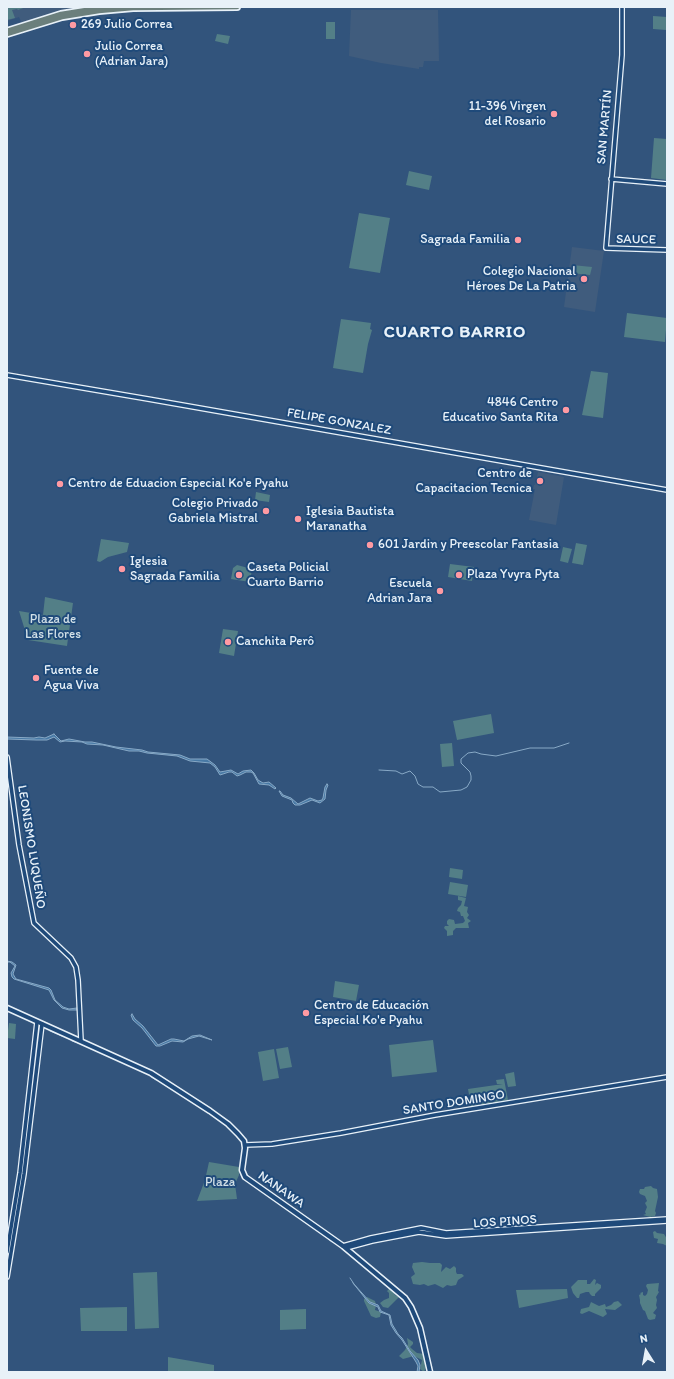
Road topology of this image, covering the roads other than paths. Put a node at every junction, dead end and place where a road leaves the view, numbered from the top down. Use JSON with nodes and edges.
{"nodes":[{"id":1,"x":104,"y":7,"type":"edge"},
{"id":2,"x":238,"y":7,"type":"edge"},
{"id":3,"x":622,"y":7,"type":"edge"},
{"id":4,"x":38,"y":22,"type":"junction"},
{"id":5,"x":7,"y":31,"type":"edge"},
{"id":6,"x":7,"y":34,"type":"edge"},
{"id":7,"x":611,"y":179,"type":"junction"},
{"id":8,"x":667,"y":184,"type":"edge"},
{"id":9,"x":606,"y":248,"type":"joint"},
{"id":10,"x":667,"y":250,"type":"edge"},
{"id":11,"x":7,"y":375,"type":"edge"},
{"id":12,"x":667,"y":490,"type":"edge"},
{"id":13,"x":7,"y":757,"type":"edge"},
{"id":14,"x":7,"y":1007,"type":"edge"},
{"id":15,"x":38,"y":1022,"type":"junction"},
{"id":16,"x":81,"y":1041,"type":"junction"},
{"id":17,"x":667,"y":1077,"type":"edge"},
{"id":18,"x":28,"y":1123,"type":"junction"},
{"id":19,"x":245,"y":1145,"type":"junction"},
{"id":20,"x":667,"y":1220,"type":"edge"},
{"id":21,"x":345,"y":1247,"type":"junction"},
{"id":22,"x":7,"y":1252,"type":"edge"},
{"id":23,"x":7,"y":1277,"type":"edge"},
{"id":24,"x":430,"y":1372,"type":"edge"}],
"edges":[{"from":1,"to":4,"type":"main road"},
{"from":2,"to":4,"type":"main road"},
{"from":3,"to":7,"type":"street","name":"SAN MARTÍN"},
{"from":4,"to":5,"type":"main road"},
{"from":4,"to":6,"type":"main road"},
{"from":7,"to":8,"type":"street"},
{"from":7,"to":9,"type":"street","name":"SAN MARTÍN"},
{"from":9,"to":10,"type":"street","name":"SAUCE"},
{"from":11,"to":12,"type":"street","name":"FELIPE GONZALEZ"},
{"from":13,"to":16,"type":"street","name":"LEONISMO LUQUEÑO"},
{"from":14,"to":15,"type":"main road"},
{"from":15,"to":16,"type":"main road"},
{"from":15,"to":18,"type":"street"},
{"from":16,"to":19,"type":"main road"},
{"from":17,"to":19,"type":"street","name":"SANTO DOMINGO"},
{"from":18,"to":22,"type":"street"},
{"from":18,"to":23,"type":"street"},
{"from":19,"to":21,"type":"main road","name":"NANAWA"},
{"from":20,"to":21,"type":"street","name":"LOS PINOS"},
{"from":21,"to":24,"type":"main road","name":"NANAWA"}]}
